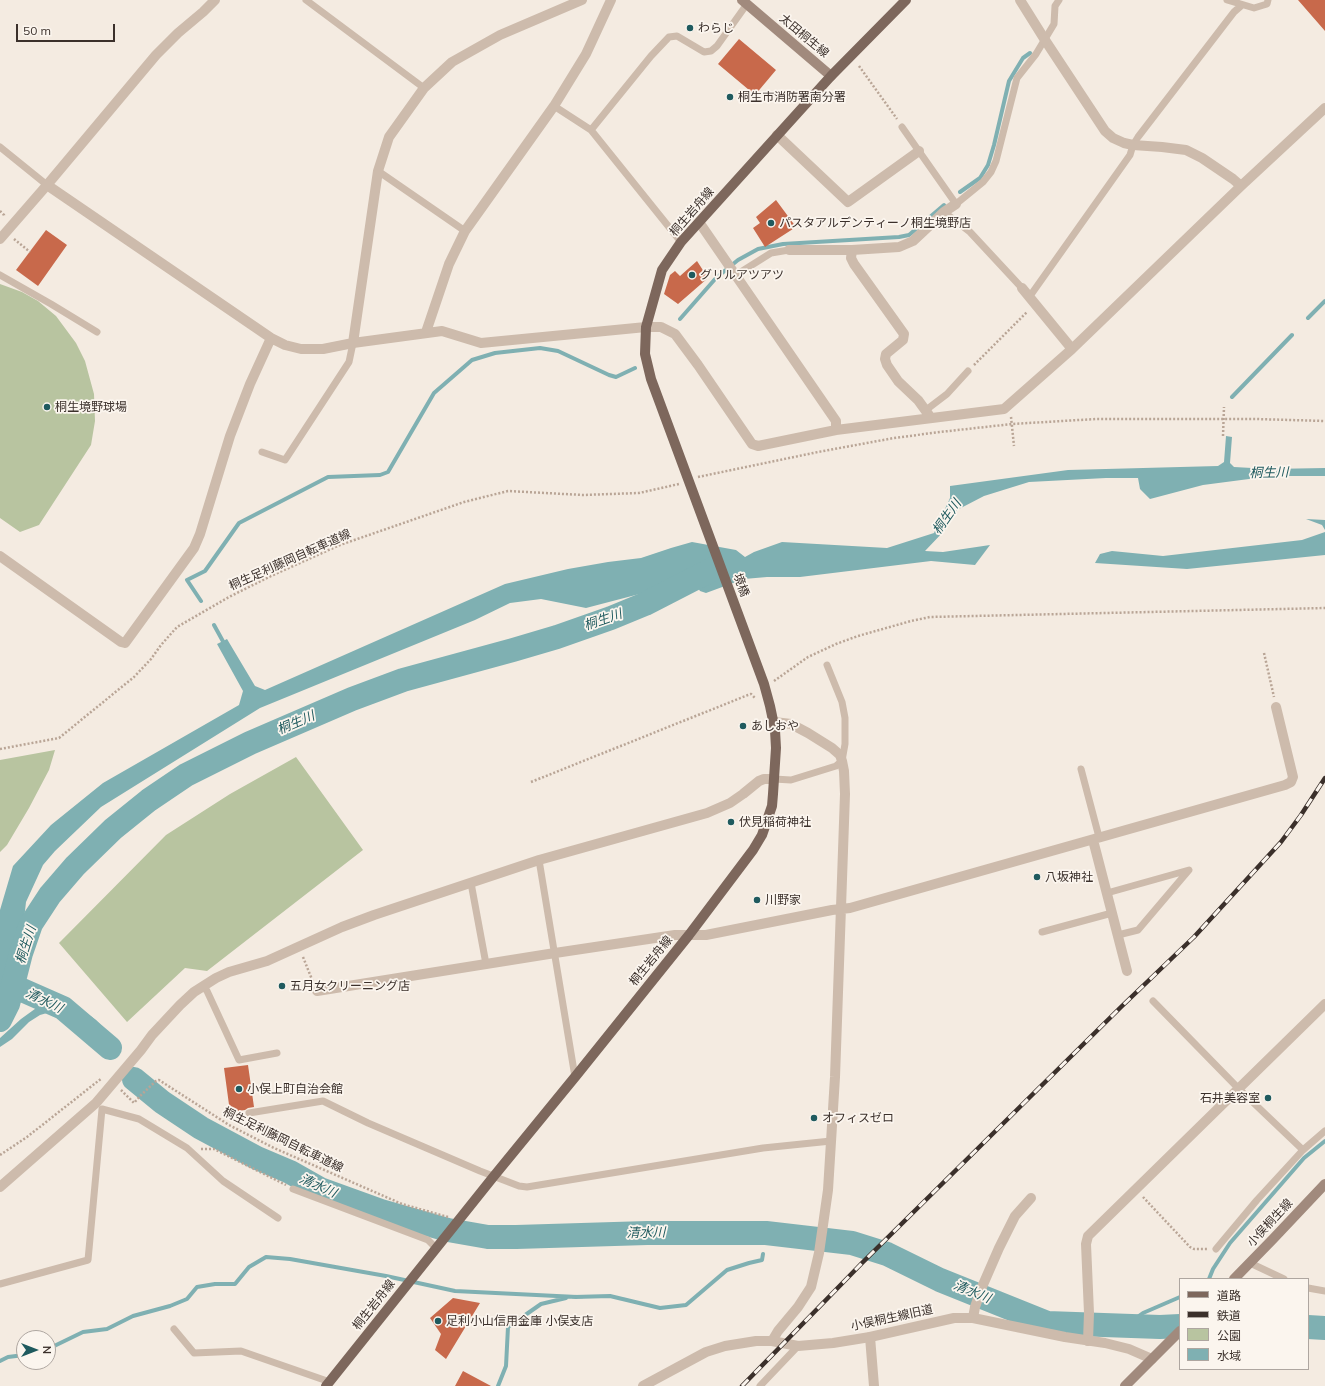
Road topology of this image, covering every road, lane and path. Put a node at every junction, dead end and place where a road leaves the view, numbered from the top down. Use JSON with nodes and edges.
{"nodes":[{"id":1,"x":215,"y":0,"type":"edge"},
{"id":2,"x":306,"y":0,"type":"edge"},
{"id":3,"x":582,"y":0,"type":"edge"},
{"id":4,"x":612,"y":0,"type":"edge"},
{"id":5,"x":906,"y":0,"type":"edge"},
{"id":6,"x":1020,"y":0,"type":"edge"},
{"id":7,"x":1059,"y":0,"type":"edge"},
{"id":8,"x":1227,"y":0,"type":"edge"},
{"id":9,"x":1268,"y":0,"type":"edge"},
{"id":10,"x":745,"y":2,"type":"edge"},
{"id":11,"x":1242,"y":5,"type":"junction"},
{"id":12,"x":1045,"y":40,"type":"junction"},
{"id":13,"x":859,"y":66,"type":"dead end"},
{"id":14,"x":831,"y":76,"type":"junction"},
{"id":15,"x":424,"y":88,"type":"junction"},
{"id":16,"x":554,"y":106,"type":"junction"},
{"id":17,"x":1325,"y":108,"type":"edge"},
{"id":18,"x":902,"y":127,"type":"joint"},
{"id":19,"x":591,"y":130,"type":"junction"},
{"id":20,"x":777,"y":135,"type":"junction"},
{"id":21,"x":1133,"y":145,"type":"junction"},
{"id":22,"x":0,"y":147,"type":"edge"},
{"id":23,"x":919,"y":151,"type":"junction"},
{"id":24,"x":378,"y":171,"type":"junction"},
{"id":25,"x":47,"y":186,"type":"junction"},
{"id":26,"x":1241,"y":186,"type":"junction"},
{"id":27,"x":956,"y":204,"type":"junction"},
{"id":28,"x":944,"y":212,"type":"junction"},
{"id":29,"x":699,"y":222,"type":"junction"},
{"id":30,"x":465,"y":231,"type":"junction"},
{"id":31,"x":5,"y":237,"type":"edge"},
{"id":32,"x":681,"y":242,"type":"junction"},
{"id":33,"x":789,"y":250,"type":"joint"},
{"id":34,"x":852,"y":250,"type":"junction"},
{"id":35,"x":30,"y":252,"type":"dead end"},
{"id":36,"x":0,"y":275,"type":"edge"},
{"id":37,"x":736,"y":275,"type":"junction"},
{"id":38,"x":1029,"y":296,"type":"junction"},
{"id":39,"x":646,"y":326,"type":"junction"},
{"id":40,"x":97,"y":332,"type":"dead end"},
{"id":41,"x":426,"y":332,"type":"junction"},
{"id":42,"x":271,"y":338,"type":"junction"},
{"id":43,"x":353,"y":343,"type":"junction"},
{"id":44,"x":1072,"y":349,"type":"junction"},
{"id":45,"x":968,"y":371,"type":"joint"},
{"id":46,"x":1224,"y":407,"type":"dead end"},
{"id":47,"x":929,"y":414,"type":"junction"},
{"id":48,"x":1011,"y":418,"type":"dead end"},
{"id":49,"x":1223,"y":419,"type":"junction"},
{"id":50,"x":1325,"y":420,"type":"edge"},
{"id":51,"x":1012,"y":424,"type":"junction"},
{"id":52,"x":836,"y":430,"type":"junction"},
{"id":53,"x":1223,"y":436,"type":"dead end"},
{"id":54,"x":1014,"y":446,"type":"dead end"},
{"id":55,"x":262,"y":452,"type":"dead end"},
{"id":56,"x":698,"y":477,"type":"dead end"},
{"id":57,"x":681,"y":483,"type":"dead end"},
{"id":58,"x":695,"y":496,"type":"joint"},
{"id":59,"x":0,"y":556,"type":"edge"},
{"id":60,"x":1325,"y":608,"type":"edge"},
{"id":61,"x":1264,"y":653,"type":"dead end"},
{"id":62,"x":828,"y":664,"type":"dead end"},
{"id":63,"x":767,"y":683,"type":"junction"},
{"id":64,"x":759,"y":700,"type":"dead end"},
{"id":65,"x":1276,"y":707,"type":"joint"},
{"id":66,"x":774,"y":722,"type":"junction"},
{"id":67,"x":0,"y":749,"type":"edge"},
{"id":68,"x":842,"y":761,"type":"junction"},
{"id":69,"x":1081,"y":769,"type":"dead end"},
{"id":70,"x":774,"y":779,"type":"junction"},
{"id":71,"x":531,"y":782,"type":"dead end"},
{"id":72,"x":1096,"y":839,"type":"junction"},
{"id":73,"x":539,"y":860,"type":"junction"},
{"id":74,"x":471,"y":883,"type":"junction"},
{"id":75,"x":1107,"y":893,"type":"junction"},
{"id":76,"x":841,"y":910,"type":"junction"},
{"id":77,"x":1112,"y":914,"type":"junction"},
{"id":78,"x":1042,"y":932,"type":"dead end"},
{"id":79,"x":689,"y":935,"type":"junction"},
{"id":80,"x":1118,"y":935,"type":"junction"},
{"id":81,"x":299,"y":947,"type":"junction"},
{"id":82,"x":555,"y":953,"type":"junction"},
{"id":83,"x":486,"y":964,"type":"junction"},
{"id":84,"x":1127,"y":971,"type":"dead end"},
{"id":85,"x":202,"y":986,"type":"junction"},
{"id":86,"x":317,"y":991,"type":"joint"},
{"id":87,"x":1153,"y":1001,"type":"dead end"},
{"id":88,"x":1325,"y":1004,"type":"edge"},
{"id":89,"x":277,"y":1054,"type":"dead end"},
{"id":90,"x":107,"y":1073,"type":"dead end"},
{"id":91,"x":575,"y":1077,"type":"junction"},
{"id":92,"x":1239,"y":1089,"type":"junction"},
{"id":93,"x":117,"y":1094,"type":"dead end"},
{"id":94,"x":99,"y":1106,"type":"junction"},
{"id":95,"x":249,"y":1113,"type":"dead end"},
{"id":96,"x":1325,"y":1131,"type":"edge"},
{"id":97,"x":831,"y":1141,"type":"junction"},
{"id":98,"x":1303,"y":1150,"type":"junction"},
{"id":99,"x":191,"y":1151,"type":"junction"},
{"id":100,"x":0,"y":1154,"type":"edge"},
{"id":101,"x":494,"y":1176,"type":"junction"},
{"id":102,"x":1325,"y":1184,"type":"edge"},
{"id":103,"x":0,"y":1186,"type":"edge"},
{"id":104,"x":293,"y":1189,"type":"joint"},
{"id":105,"x":1136,"y":1189,"type":"junction"},
{"id":106,"x":1031,"y":1198,"type":"dead end"},
{"id":107,"x":278,"y":1218,"type":"dead end"},
{"id":108,"x":459,"y":1220,"type":"junction"},
{"id":109,"x":439,"y":1244,"type":"junction"},
{"id":110,"x":1216,"y":1249,"type":"joint"},
{"id":111,"x":1250,"y":1263,"type":"junction"},
{"id":112,"x":1235,"y":1278,"type":"edge"},
{"id":113,"x":1282,"y":1278,"type":"edge"},
{"id":114,"x":0,"y":1284,"type":"edge"},
{"id":115,"x":1309,"y":1288,"type":"edge"},
{"id":116,"x":1325,"y":1291,"type":"edge"},
{"id":117,"x":973,"y":1318,"type":"junction"},
{"id":118,"x":174,"y":1329,"type":"dead end"},
{"id":119,"x":1179,"y":1333,"type":"edge"},
{"id":120,"x":870,"y":1337,"type":"junction"},
{"id":121,"x":1088,"y":1337,"type":"junction"},
{"id":122,"x":772,"y":1341,"type":"junction"},
{"id":123,"x":798,"y":1346,"type":"junction"},
{"id":124,"x":1152,"y":1359,"type":"junction"},
{"id":125,"x":328,"y":1384,"type":"edge"},
{"id":126,"x":643,"y":1386,"type":"edge"},
{"id":127,"x":760,"y":1386,"type":"edge"},
{"id":128,"x":874,"y":1386,"type":"edge"},
{"id":129,"x":1125,"y":1386,"type":"edge"}],
"edges":[{"from":1,"to":25,"type":"street"},
{"from":2,"to":15,"type":"lane"},
{"from":3,"to":15,"type":"street"},
{"from":4,"to":16,"type":"street"},
{"from":5,"to":14,"type":"main road","name":"桐生岩舟線"},
{"from":6,"to":12,"type":"street"},
{"from":7,"to":12,"type":"lane"},
{"from":8,"to":11,"type":"lane"},
{"from":9,"to":11,"type":"lane"},
{"from":10,"to":14,"type":"main road","name":"太田桐生線"},
{"from":10,"to":19,"type":"lane"},
{"from":11,"to":21,"type":"lane"},
{"from":12,"to":21,"type":"street"},
{"from":12,"to":27,"type":"lane"},
{"from":13,"to":18,"type":"path"},
{"from":14,"to":20,"type":"main road","name":"桐生岩舟線"},
{"from":15,"to":24,"type":"street"},
{"from":16,"to":19,"type":"lane"},
{"from":16,"to":30,"type":"street"},
{"from":17,"to":26,"type":"street"},
{"from":18,"to":23,"type":"lane"},
{"from":19,"to":32,"type":"lane"},
{"from":20,"to":23,"type":"street"},
{"from":20,"to":29,"type":"main road","name":"桐生岩舟線"},
{"from":21,"to":26,"type":"street"},
{"from":21,"to":38,"type":"lane"},
{"from":22,"to":25,"type":"lane"},
{"from":23,"to":27,"type":"lane"},
{"from":24,"to":30,"type":"lane"},
{"from":24,"to":43,"type":"street"},
{"from":25,"to":31,"type":"street"},
{"from":25,"to":42,"type":"street"},
{"from":26,"to":44,"type":"street"},
{"from":27,"to":28,"type":"street"},
{"from":28,"to":34,"type":"street"},
{"from":28,"to":38,"type":"lane"},
{"from":29,"to":32,"type":"main road","name":"桐生岩舟線"},
{"from":29,"to":37,"type":"street"},
{"from":30,"to":41,"type":"street"},
{"from":31,"to":35,"type":"path"},
{"from":32,"to":39,"type":"main road","name":"桐生岩舟線"},
{"from":33,"to":34,"type":"street"},
{"from":33,"to":37,"type":"lane"},
{"from":34,"to":47,"type":"street"},
{"from":36,"to":40,"type":"lane"},
{"from":37,"to":52,"type":"street"},
{"from":38,"to":44,"type":"street"},
{"from":38,"to":45,"type":"path"},
{"from":39,"to":41,"type":"street"},
{"from":39,"to":52,"type":"street"},
{"from":39,"to":58,"type":"main road","name":"桐生岩舟線"},
{"from":41,"to":43,"type":"street"},
{"from":42,"to":43,"type":"street"},
{"from":42,"to":59,"type":"street"},
{"from":43,"to":55,"type":"lane"},
{"from":44,"to":47,"type":"street"},
{"from":45,"to":47,"type":"lane"},
{"from":46,"to":49,"type":"path"},
{"from":47,"to":52,"type":"street"},
{"from":48,"to":51,"type":"path"},
{"from":49,"to":50,"type":"path"},
{"from":49,"to":51,"type":"path"},
{"from":49,"to":53,"type":"path"},
{"from":51,"to":54,"type":"path"},
{"from":51,"to":56,"type":"path"},
{"from":57,"to":67,"type":"path","name":"桐生足利藤岡自転車道線"},
{"from":58,"to":63,"type":"main road","name":"境橋"},
{"from":60,"to":63,"type":"path"},
{"from":61,"to":65,"type":"path"},
{"from":62,"to":68,"type":"lane"},
{"from":63,"to":66,"type":"main road","name":"桐生岩舟線"},
{"from":64,"to":71,"type":"path"},
{"from":65,"to":72,"type":"street"},
{"from":66,"to":68,"type":"street"},
{"from":66,"to":70,"type":"main road","name":"桐生岩舟線"},
{"from":68,"to":70,"type":"lane"},
{"from":68,"to":76,"type":"street"},
{"from":69,"to":72,"type":"lane"},
{"from":70,"to":73,"type":"street"},
{"from":70,"to":79,"type":"main road","name":"桐生岩舟線"},
{"from":72,"to":75,"type":"street"},
{"from":72,"to":76,"type":"street"},
{"from":73,"to":74,"type":"street"},
{"from":73,"to":82,"type":"lane"},
{"from":74,"to":81,"type":"street"},
{"from":74,"to":83,"type":"lane"},
{"from":75,"to":77,"type":"street"},
{"from":75,"to":80,"type":"lane"},
{"from":76,"to":79,"type":"street"},
{"from":76,"to":97,"type":"street"},
{"from":77,"to":78,"type":"lane"},
{"from":77,"to":80,"type":"street"},
{"from":79,"to":82,"type":"street"},
{"from":79,"to":91,"type":"main road","name":"桐生岩舟線"},
{"from":80,"to":84,"type":"street"},
{"from":81,"to":85,"type":"street"},
{"from":81,"to":86,"type":"path"},
{"from":82,"to":83,"type":"street"},
{"from":82,"to":91,"type":"lane"},
{"from":83,"to":86,"type":"street"},
{"from":85,"to":89,"type":"lane"},
{"from":85,"to":94,"type":"street"},
{"from":87,"to":92,"type":"lane"},
{"from":88,"to":92,"type":"street"},
{"from":90,"to":100,"type":"path"},
{"from":91,"to":101,"type":"main road","name":"桐生岩舟線"},
{"from":92,"to":98,"type":"lane"},
{"from":92,"to":105,"type":"street"},
{"from":93,"to":108,"type":"path","name":"桐生足利藤岡自転車道線"},
{"from":94,"to":99,"type":"lane"},
{"from":94,"to":103,"type":"street"},
{"from":94,"to":114,"type":"lane"},
{"from":95,"to":101,"type":"lane"},
{"from":96,"to":98,"type":"lane"},
{"from":97,"to":101,"type":"lane"},
{"from":97,"to":122,"type":"street"},
{"from":98,"to":110,"type":"lane"},
{"from":99,"to":104,"type":"path"},
{"from":99,"to":107,"type":"lane"},
{"from":101,"to":108,"type":"main road","name":"桐生岩舟線"},
{"from":102,"to":111,"type":"main road","name":"小俣桐生線"},
{"from":104,"to":109,"type":"lane"},
{"from":105,"to":110,"type":"path"},
{"from":105,"to":121,"type":"street"},
{"from":106,"to":117,"type":"street"},
{"from":108,"to":109,"type":"main road","name":"桐生岩舟線"},
{"from":109,"to":125,"type":"main road","name":"桐生岩舟線"},
{"from":111,"to":112,"type":"main road","name":"小俣桐生線"},
{"from":111,"to":113,"type":"lane"},
{"from":115,"to":116,"type":"lane"},
{"from":117,"to":120,"type":"street","name":"小俣桐生線旧道"},
{"from":117,"to":121,"type":"street","name":"小俣桐生線旧道"},
{"from":118,"to":125,"type":"lane"},
{"from":119,"to":124,"type":"main road"},
{"from":120,"to":123,"type":"street","name":"小俣桐生線旧道"},
{"from":120,"to":128,"type":"street"},
{"from":121,"to":124,"type":"street","name":"小俣桐生線旧道"},
{"from":122,"to":123,"type":"street","name":"小俣桐生線旧道"},
{"from":122,"to":126,"type":"street","name":"小俣桐生線旧道"},
{"from":123,"to":127,"type":"lane"},
{"from":124,"to":129,"type":"main road"}]}
